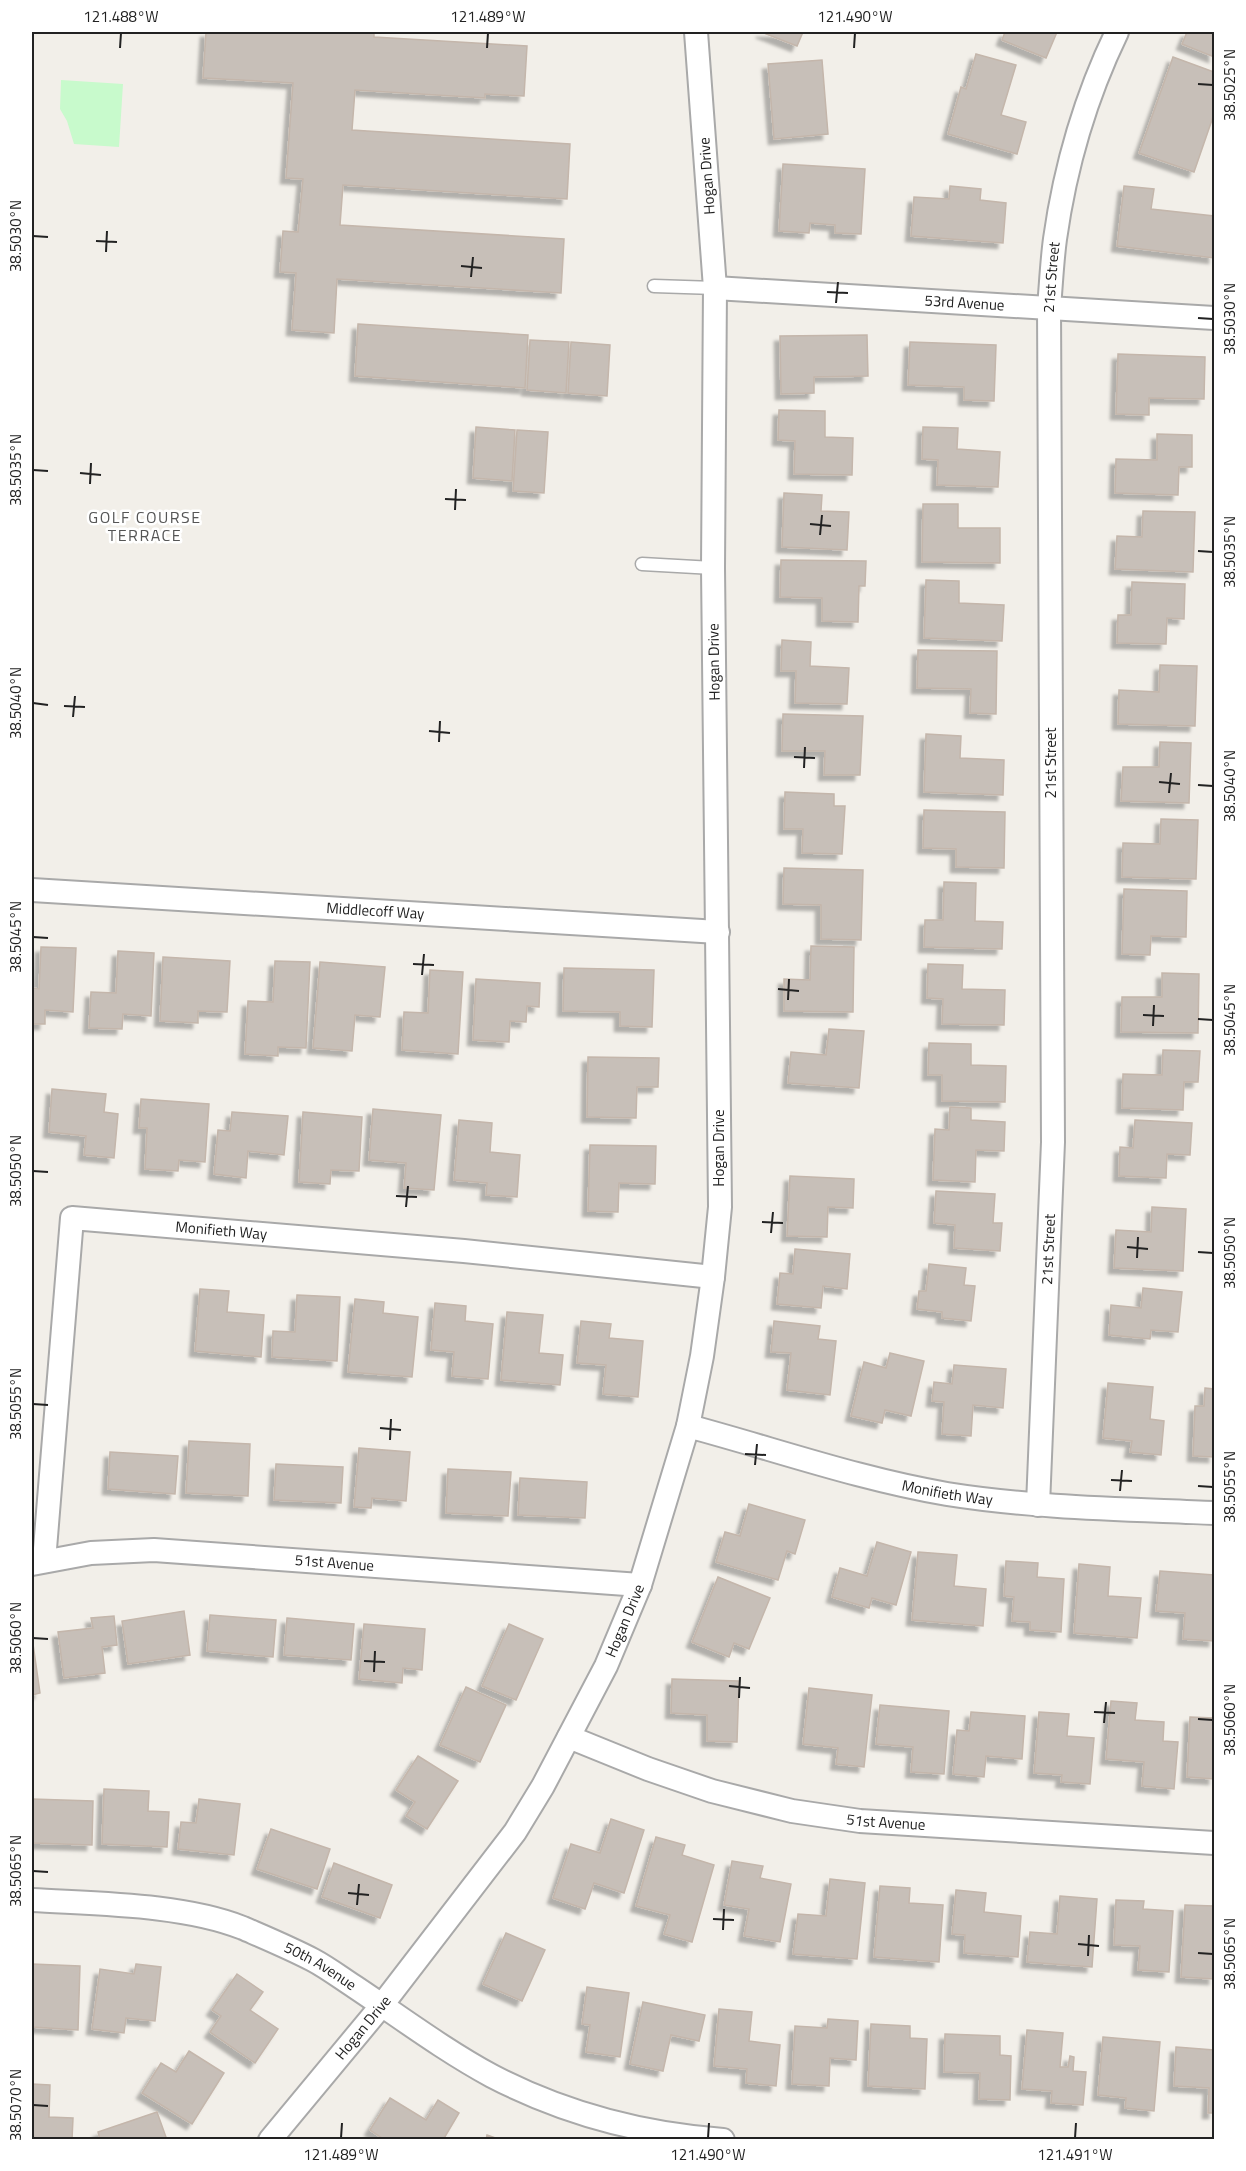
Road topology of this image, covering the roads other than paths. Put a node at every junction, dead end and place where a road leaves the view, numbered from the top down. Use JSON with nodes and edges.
{"nodes":[{"id":1,"x":696,"y":32,"type":"edge"},
{"id":2,"x":1117,"y":32,"type":"edge"},
{"id":3,"x":654,"y":286,"type":"dead end"},
{"id":4,"x":715,"y":288,"type":"junction"},
{"id":5,"x":1049,"y":307,"type":"junction"},
{"id":6,"x":1215,"y":318,"type":"edge"},
{"id":7,"x":642,"y":564,"type":"dead end"},
{"id":8,"x":713,"y":568,"type":"junction"},
{"id":9,"x":32,"y":890,"type":"edge"},
{"id":10,"x":718,"y":932,"type":"junction"},
{"id":11,"x":713,"y":1277,"type":"junction"},
{"id":12,"x":688,"y":1426,"type":"junction"},
{"id":13,"x":1038,"y":1505,"type":"junction"},
{"id":14,"x":1215,"y":1514,"type":"edge"},
{"id":15,"x":38,"y":1563,"type":"edge"},
{"id":16,"x":640,"y":1585,"type":"junction"},
{"id":17,"x":570,"y":1737,"type":"junction"},
{"id":18,"x":1215,"y":1843,"type":"edge"},
{"id":19,"x":32,"y":1900,"type":"edge"},
{"id":20,"x":382,"y":2005,"type":"junction"},
{"id":21,"x":270,"y":2139,"type":"edge"},
{"id":22,"x":723,"y":2139,"type":"edge"}],
"edges":[{"from":1,"to":4,"type":"street","name":"Hogan Drive"},
{"from":2,"to":5,"type":"street","name":"21st Street"},
{"from":3,"to":4,"type":"lane"},
{"from":4,"to":5,"type":"street","name":"53rd Avenue"},
{"from":4,"to":8,"type":"street","name":"Hogan Drive"},
{"from":5,"to":6,"type":"street","name":"53rd Avenue"},
{"from":5,"to":13,"type":"street","name":"21st Street"},
{"from":7,"to":8,"type":"lane"},
{"from":8,"to":10,"type":"street","name":"Hogan Drive"},
{"from":9,"to":10,"type":"street","name":"Middlecoff Way"},
{"from":10,"to":11,"type":"street","name":"Hogan Drive"},
{"from":11,"to":12,"type":"street","name":"Hogan Drive"},
{"from":11,"to":15,"type":"street","name":"Monifieth Way"},
{"from":12,"to":13,"type":"street","name":"Monifieth Way"},
{"from":12,"to":16,"type":"street","name":"Hogan Drive"},
{"from":13,"to":14,"type":"street","name":"Monifieth Way"},
{"from":15,"to":16,"type":"street","name":"51st Avenue"},
{"from":16,"to":17,"type":"street","name":"Hogan Drive"},
{"from":17,"to":18,"type":"street","name":"51st Avenue"},
{"from":17,"to":20,"type":"street","name":"Hogan Drive"},
{"from":19,"to":20,"type":"street","name":"50th Avenue"},
{"from":20,"to":21,"type":"street","name":"Hogan Drive"},
{"from":20,"to":22,"type":"street","name":"50th Avenue"}]}
